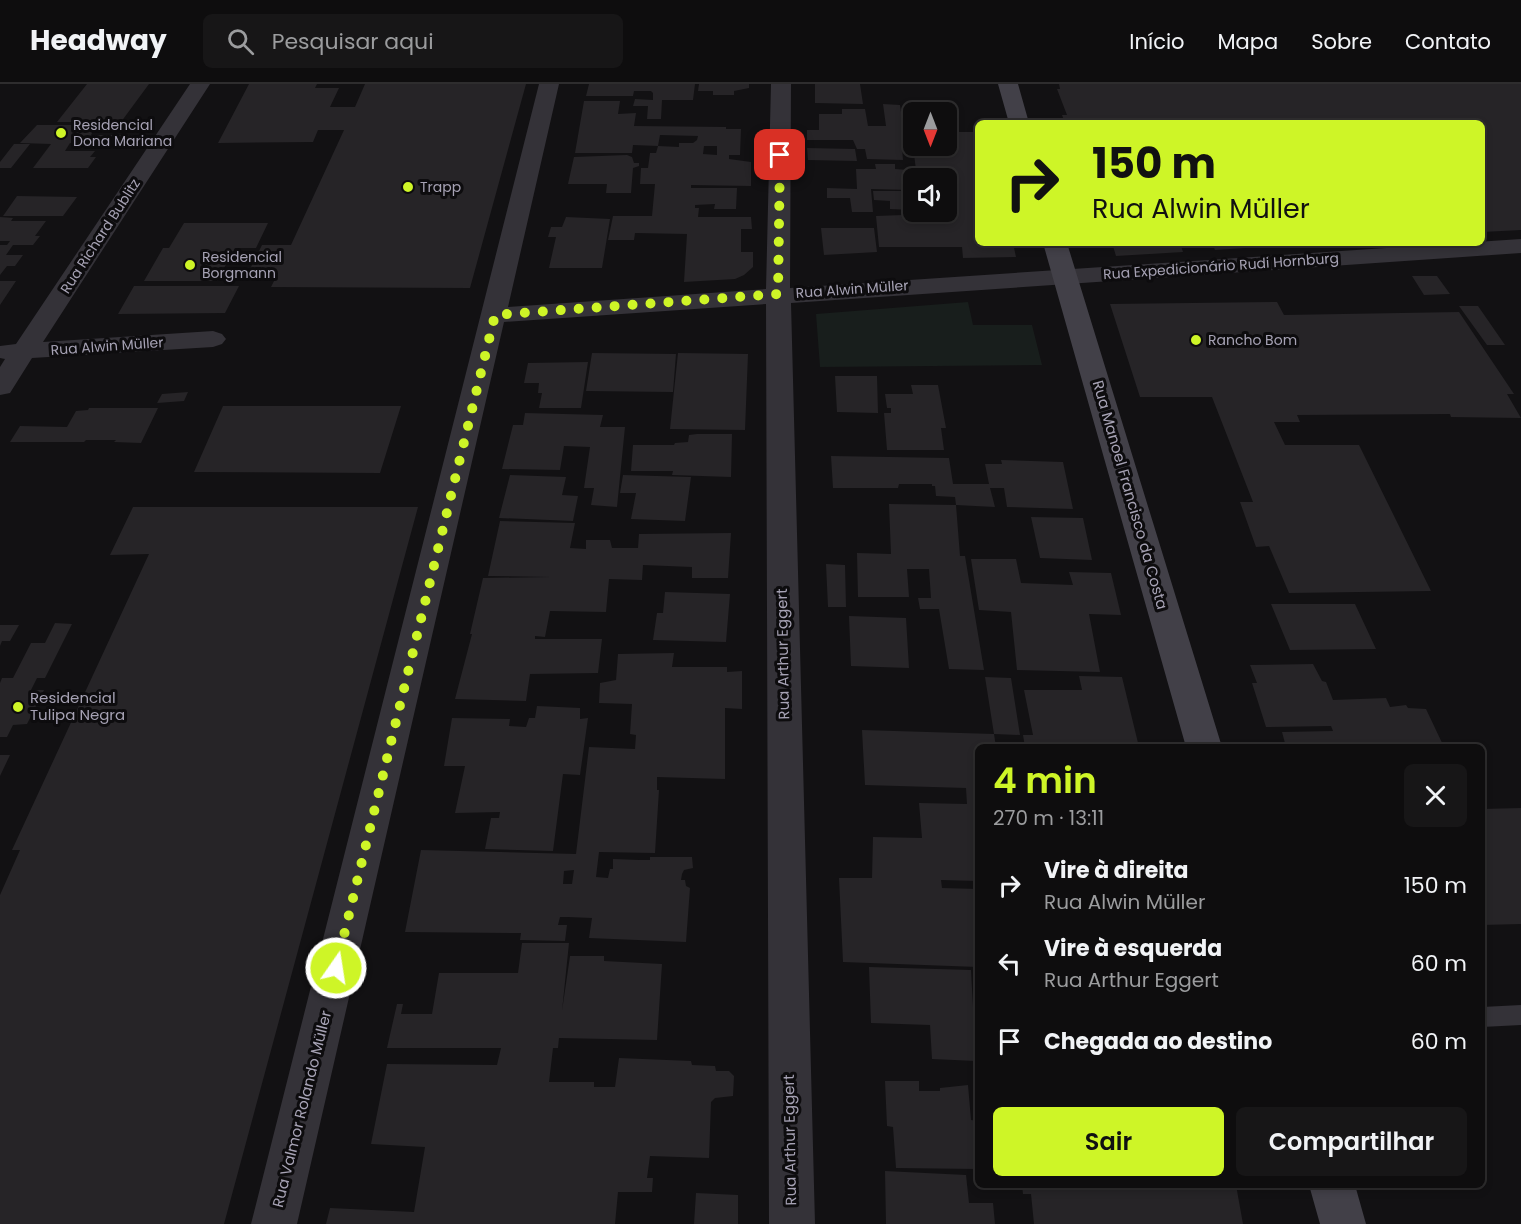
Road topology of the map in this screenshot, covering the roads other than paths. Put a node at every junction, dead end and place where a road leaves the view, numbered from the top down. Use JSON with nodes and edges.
{"nodes":[{"id":1,"x":200,"y":84,"type":"edge"},
{"id":2,"x":549,"y":84,"type":"edge"},
{"id":3,"x":781,"y":84,"type":"edge"},
{"id":4,"x":1008,"y":84,"type":"edge"},
{"id":5,"x":1018,"y":120,"type":"edge"},
{"id":6,"x":1056,"y":246,"type":"edge"},
{"id":7,"x":1521,"y":246,"type":"edge"},
{"id":8,"x":1065,"y":276,"type":"junction"},
{"id":9,"x":778,"y":294,"type":"junction"},
{"id":10,"x":495,"y":315,"type":"junction"},
{"id":11,"x":213,"y":339,"type":"dead end"},
{"id":12,"x":12,"y":352,"type":"edge"},
{"id":13,"x":0,"y":387,"type":"edge"},
{"id":14,"x":1203,"y":744,"type":"edge"},
{"id":15,"x":1521,"y":1016,"type":"edge"},
{"id":16,"x":1485,"y":1017,"type":"edge"},
{"id":17,"x":1333,"y":1188,"type":"edge"},
{"id":18,"x":274,"y":1224,"type":"edge"},
{"id":19,"x":792,"y":1224,"type":"edge"},
{"id":20,"x":1343,"y":1224,"type":"edge"}],
"edges":[{"from":1,"to":12,"type":"street","name":"Rua Richard Bublitz"},
{"from":2,"to":10,"type":"street","name":"Rua Valmor Rolando Müller"},
{"from":3,"to":9,"type":"street","name":"Rua Arthur Eggert"},
{"from":4,"to":5,"type":"main road"},
{"from":6,"to":8,"type":"main road","name":"Rua Manoel Francisco da Costa"},
{"from":7,"to":8,"type":"street","name":"Rua Expedicionário Rudi Hornburg"},
{"from":8,"to":9,"type":"street","name":"Rua Alwin Müller"},
{"from":8,"to":14,"type":"main road","name":"Rua Manoel Francisco da Costa"},
{"from":9,"to":10,"type":"street","name":"Rua Alwin Müller"},
{"from":9,"to":19,"type":"street","name":"Rua Arthur Eggert"},
{"from":10,"to":18,"type":"street","name":"Rua Valmor Rolando Müller"},
{"from":11,"to":12,"type":"street","name":"Rua Alwin Müller"},
{"from":12,"to":13,"type":"street","name":"Rua Richard Bublitz"},
{"from":15,"to":16,"type":"lane"},
{"from":17,"to":20,"type":"main road"}]}
